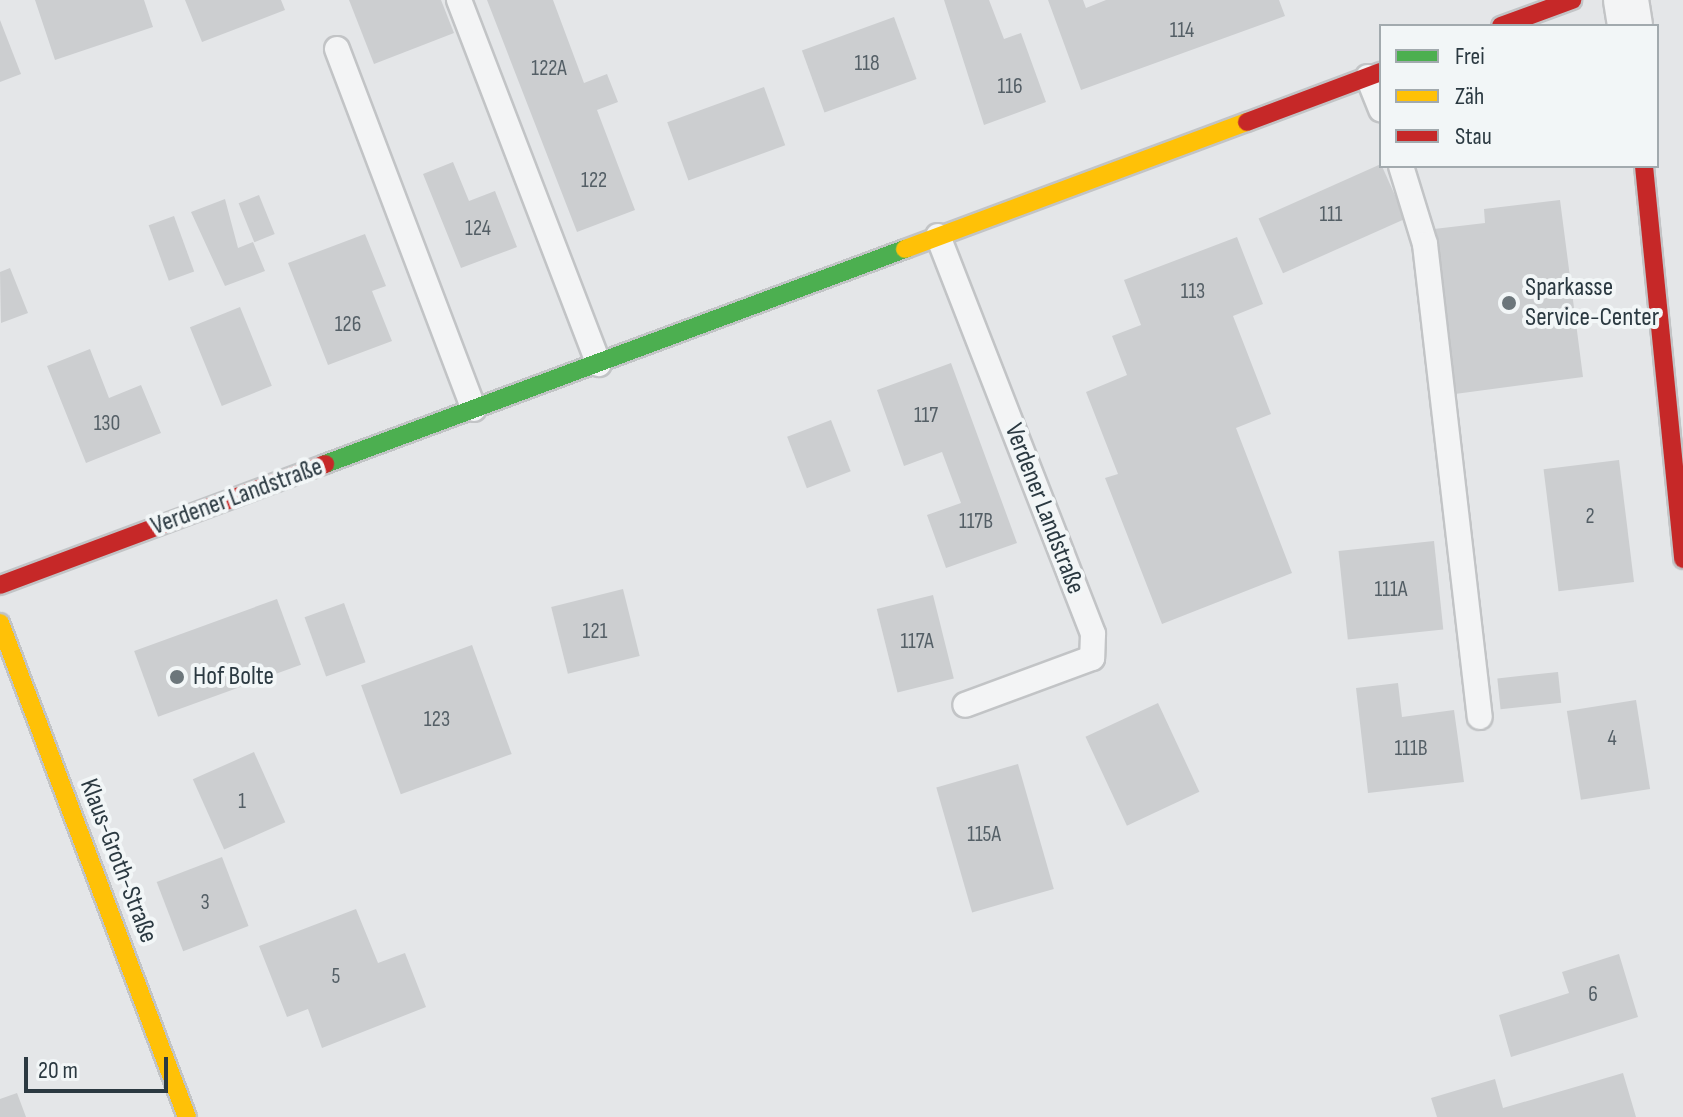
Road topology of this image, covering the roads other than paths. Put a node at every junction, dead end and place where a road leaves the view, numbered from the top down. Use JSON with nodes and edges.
{"nodes":[{"id":1,"x":459,"y":0,"type":"edge"},
{"id":2,"x":1572,"y":0,"type":"edge"},
{"id":3,"x":1626,"y":0,"type":"edge"},
{"id":4,"x":1506,"y":24,"type":"edge"},
{"id":5,"x":1630,"y":24,"type":"edge"},
{"id":6,"x":337,"y":49,"type":"dead end"},
{"id":7,"x":1374,"y":74,"type":"edge"},
{"id":8,"x":1379,"y":100,"type":"edge"},
{"id":9,"x":1402,"y":168,"type":"edge"},
{"id":10,"x":1644,"y":168,"type":"edge"},
{"id":11,"x":938,"y":236,"type":"junction"},
{"id":12,"x":599,"y":364,"type":"junction"},
{"id":13,"x":474,"y":409,"type":"junction"},
{"id":14,"x":1683,"y":559,"type":"edge"},
{"id":15,"x":0,"y":585,"type":"edge"},
{"id":16,"x":0,"y":623,"type":"edge"},
{"id":17,"x":965,"y":705,"type":"dead end"},
{"id":18,"x":1480,"y":717,"type":"dead end"},
{"id":19,"x":187,"y":1117,"type":"edge"}],
"edges":[{"from":1,"to":12,"type":"lane"},
{"from":2,"to":4,"type":"main road"},
{"from":3,"to":5,"type":"street"},
{"from":6,"to":13,"type":"lane"},
{"from":7,"to":8,"type":"lane","name":"Verdener Landstraße"},
{"from":7,"to":11,"type":"main road","name":"Verdener Landstraße"},
{"from":9,"to":18,"type":"lane"},
{"from":10,"to":14,"type":"main road"},
{"from":11,"to":12,"type":"main road","name":"Verdener Landstraße"},
{"from":11,"to":17,"type":"lane","name":"Verdener Landstraße"},
{"from":12,"to":13,"type":"main road","name":"Verdener Landstraße"},
{"from":13,"to":15,"type":"main road","name":"Verdener Landstraße"},
{"from":16,"to":19,"type":"main road","name":"Klaus-Groth-Straße"}]}
